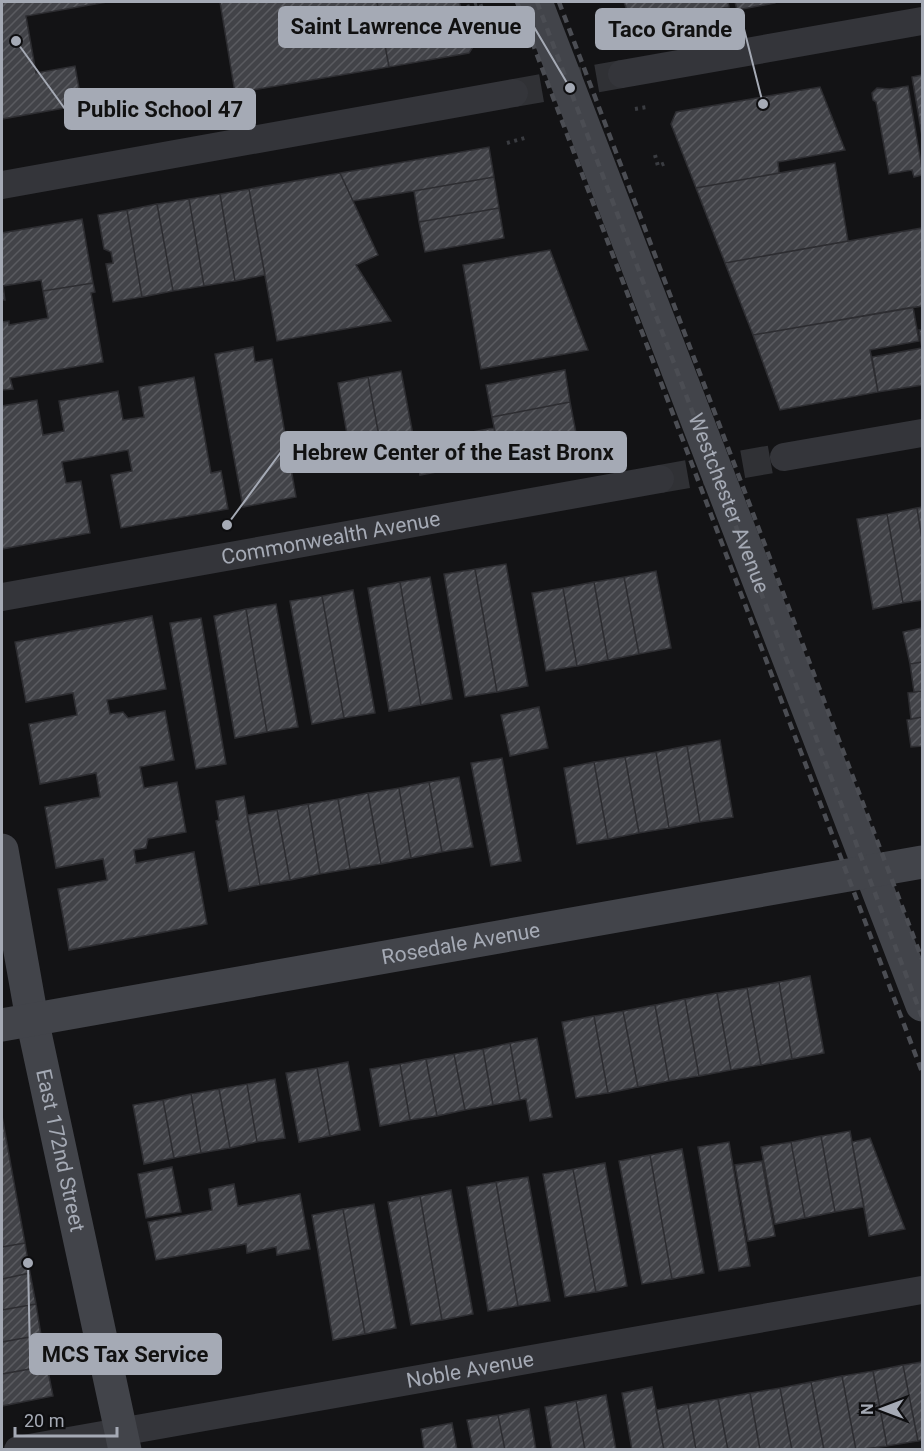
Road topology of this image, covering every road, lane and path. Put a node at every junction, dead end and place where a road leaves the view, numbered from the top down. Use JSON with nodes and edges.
{"nodes":[{"id":1,"x":536,"y":2,"type":"edge"},
{"id":2,"x":467,"y":7,"type":"dead end"},
{"id":3,"x":485,"y":16,"type":"dead end"},
{"id":4,"x":922,"y":21,"type":"edge"},
{"id":5,"x":622,"y":74,"type":"tunnel mouth"},
{"id":6,"x":514,"y":93,"type":"tunnel mouth"},
{"id":7,"x":647,"y":107,"type":"dead end"},
{"id":8,"x":635,"y":109,"type":"dead end"},
{"id":9,"x":528,"y":137,"type":"dead end"},
{"id":10,"x":507,"y":143,"type":"dead end"},
{"id":11,"x":655,"y":155,"type":"dead end"},
{"id":12,"x":668,"y":162,"type":"dead end"},
{"id":13,"x":2,"y":185,"type":"edge"},
{"id":14,"x":922,"y":433,"type":"edge"},
{"id":15,"x":784,"y":457,"type":"tunnel mouth"},
{"id":16,"x":660,"y":479,"type":"tunnel mouth"},
{"id":17,"x":2,"y":597,"type":"edge"},
{"id":18,"x":2,"y":850,"type":"edge"},
{"id":19,"x":922,"y":862,"type":"edge"},
{"id":20,"x":872,"y":871,"type":"junction"},
{"id":21,"x":922,"y":1005,"type":"edge"},
{"id":22,"x":16,"y":1022,"type":"edge"},
{"id":23,"x":922,"y":1290,"type":"edge"},
{"id":24,"x":123,"y":1440,"type":"edge"},
{"id":25,"x":18,"y":1449,"type":"edge"}],
"edges":[{"from":1,"to":20,"type":"street","name":"Westchester Avenue"},
{"from":2,"to":3,"type":"path"},
{"from":4,"to":5,"type":"street"},
{"from":6,"to":13,"type":"street"},
{"from":7,"to":8,"type":"path"},
{"from":9,"to":10,"type":"path"},
{"from":11,"to":12,"type":"path"},
{"from":14,"to":15,"type":"street"},
{"from":16,"to":17,"type":"street","name":"Commonwealth Avenue"},
{"from":18,"to":22,"type":"street","name":"East 172nd Street"},
{"from":19,"to":20,"type":"street","name":"Rosedale Avenue"},
{"from":20,"to":21,"type":"street","name":"Westchester Avenue"},
{"from":20,"to":22,"type":"street","name":"Rosedale Avenue"},
{"from":22,"to":24,"type":"street","name":"East 172nd Street"},
{"from":23,"to":24,"type":"street","name":"Noble Avenue"},
{"from":24,"to":25,"type":"street","name":"Noble Avenue"}]}
